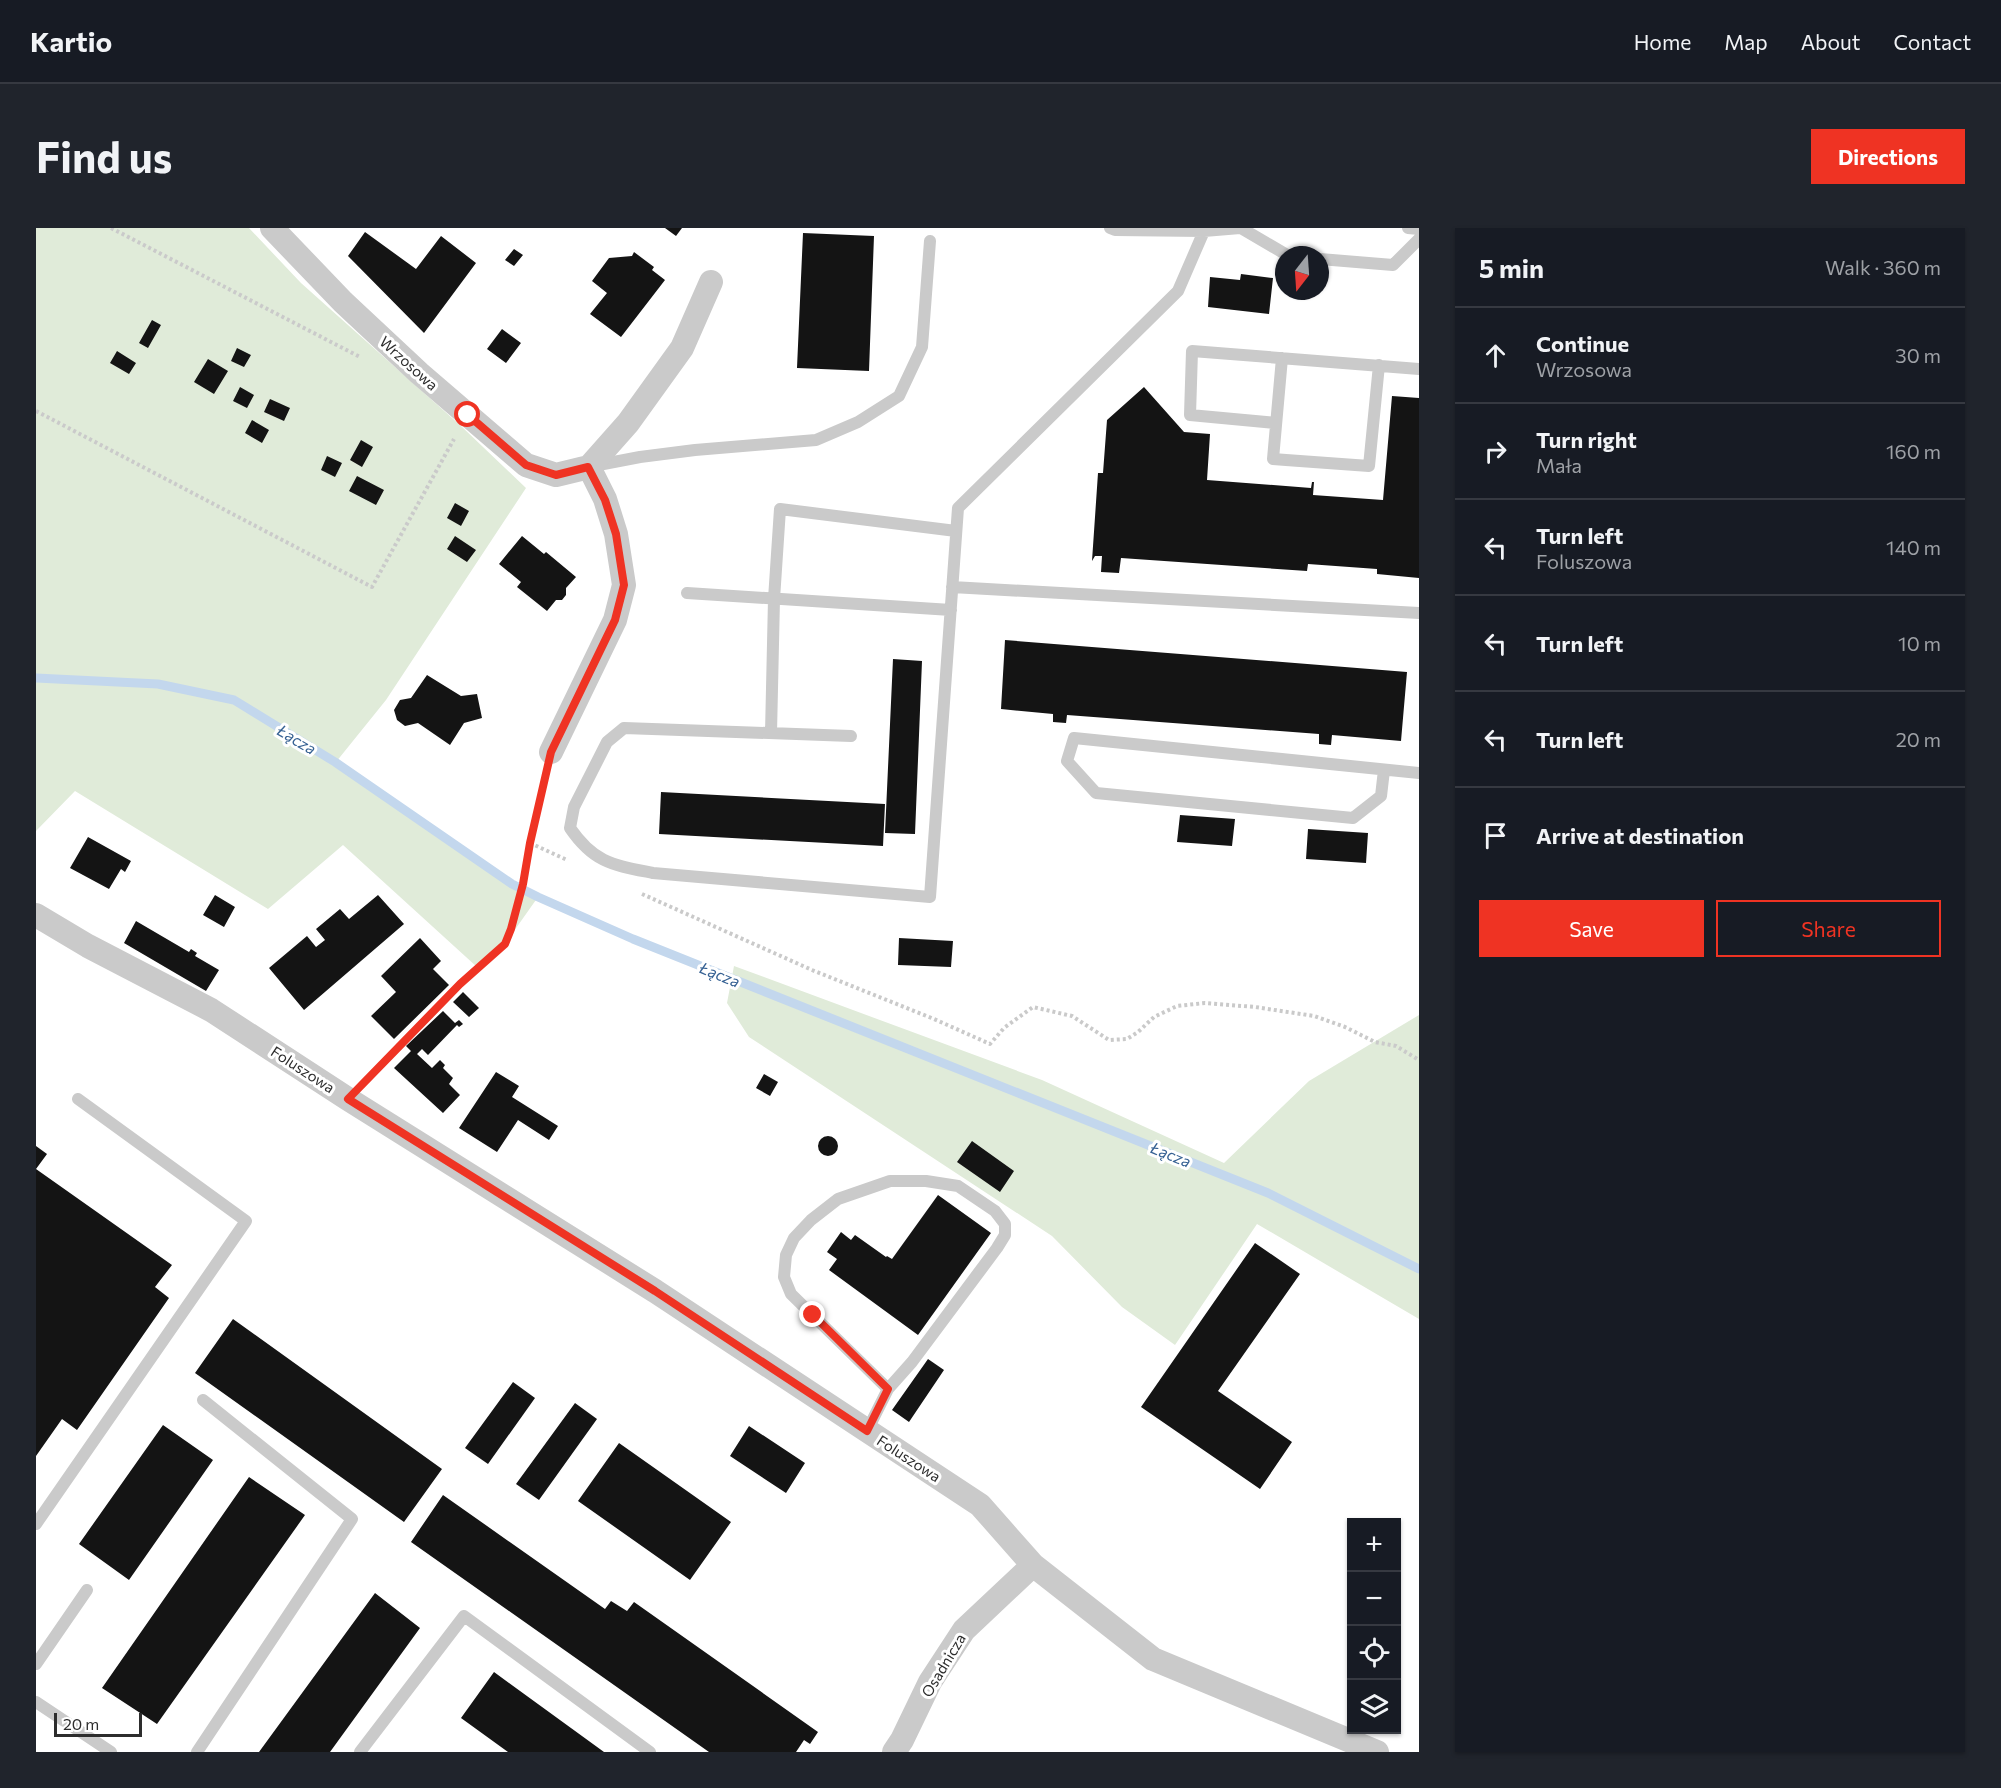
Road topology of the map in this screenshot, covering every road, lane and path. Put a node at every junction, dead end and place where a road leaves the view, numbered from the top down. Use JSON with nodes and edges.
{"nodes":[{"id":1,"x":111,"y":228,"type":"edge"},
{"id":2,"x":272,"y":228,"type":"edge"},
{"id":3,"x":1110,"y":228,"type":"edge"},
{"id":4,"x":1240,"y":228,"type":"edge"},
{"id":5,"x":1408,"y":228,"type":"edge"},
{"id":6,"x":1419,"y":229,"type":"edge"},
{"id":7,"x":1204,"y":231,"type":"junction"},
{"id":8,"x":1419,"y":239,"type":"edge"},
{"id":9,"x":930,"y":241,"type":"dead end"},
{"id":10,"x":1275,"y":248,"type":"edge"},
{"id":11,"x":1329,"y":260,"type":"edge"},
{"id":12,"x":711,"y":282,"type":"dead end"},
{"id":13,"x":1282,"y":358,"type":"junction"},
{"id":14,"x":366,"y":360,"type":"dead end"},
{"id":15,"x":1379,"y":365,"type":"junction"},
{"id":16,"x":1419,"y":369,"type":"edge"},
{"id":17,"x":36,"y":411,"type":"edge"},
{"id":18,"x":468,"y":415,"type":"junction"},
{"id":19,"x":1276,"y":423,"type":"junction"},
{"id":20,"x":588,"y":467,"type":"junction"},
{"id":21,"x":956,"y":531,"type":"junction"},
{"id":22,"x":952,"y":587,"type":"junction"},
{"id":23,"x":687,"y":592,"type":"dead end"},
{"id":24,"x":774,"y":599,"type":"junction"},
{"id":25,"x":951,"y":610,"type":"junction"},
{"id":26,"x":1419,"y":613,"type":"edge"},
{"id":27,"x":771,"y":733,"type":"junction"},
{"id":28,"x":851,"y":736,"type":"dead end"},
{"id":29,"x":551,"y":752,"type":"joint"},
{"id":30,"x":1384,"y":770,"type":"junction"},
{"id":31,"x":1419,"y":773,"type":"edge"},
{"id":32,"x":530,"y":843,"type":"junction"},
{"id":33,"x":572,"y":862,"type":"dead end"},
{"id":34,"x":634,"y":890,"type":"dead end"},
{"id":35,"x":36,"y":915,"type":"edge"},
{"id":36,"x":1419,"y":1060,"type":"edge"},
{"id":37,"x":78,"y":1099,"type":"dead end"},
{"id":38,"x":348,"y":1099,"type":"junction"},
{"id":39,"x":888,"y":1389,"type":"junction"},
{"id":40,"x":203,"y":1400,"type":"dead end"},
{"id":41,"x":867,"y":1431,"type":"junction"},
{"id":42,"x":36,"y":1524,"type":"edge"},
{"id":43,"x":1034,"y":1565,"type":"junction"},
{"id":44,"x":87,"y":1590,"type":"dead end"},
{"id":45,"x":36,"y":1664,"type":"edge"},
{"id":46,"x":36,"y":1702,"type":"edge"},
{"id":47,"x":111,"y":1752,"type":"edge"},
{"id":48,"x":197,"y":1752,"type":"edge"},
{"id":49,"x":360,"y":1752,"type":"edge"},
{"id":50,"x":650,"y":1752,"type":"edge"},
{"id":51,"x":894,"y":1752,"type":"edge"},
{"id":52,"x":1377,"y":1752,"type":"edge"}],
"edges":[{"from":1,"to":14,"type":"path"},
{"from":2,"to":18,"type":"street","name":"Wrzosowa"},
{"from":3,"to":7,"type":"lane"},
{"from":4,"to":7,"type":"lane"},
{"from":4,"to":10,"type":"lane"},
{"from":5,"to":6,"type":"lane"},
{"from":7,"to":21,"type":"lane"},
{"from":8,"to":11,"type":"lane"},
{"from":9,"to":20,"type":"lane"},
{"from":12,"to":20,"type":"street"},
{"from":13,"to":15,"type":"lane"},
{"from":13,"to":19,"type":"lane"},
{"from":13,"to":19,"type":"lane"},
{"from":15,"to":16,"type":"lane"},
{"from":15,"to":19,"type":"lane"},
{"from":17,"to":18,"type":"path"},
{"from":18,"to":20,"type":"street","name":"Wrzosowa"},
{"from":20,"to":29,"type":"street"},
{"from":21,"to":22,"type":"lane"},
{"from":21,"to":24,"type":"lane"},
{"from":22,"to":25,"type":"lane"},
{"from":22,"to":26,"type":"lane"},
{"from":23,"to":24,"type":"lane"},
{"from":24,"to":25,"type":"lane"},
{"from":24,"to":27,"type":"lane"},
{"from":25,"to":27,"type":"lane"},
{"from":27,"to":28,"type":"lane"},
{"from":29,"to":32,"type":"path"},
{"from":30,"to":30,"type":"lane"},
{"from":30,"to":31,"type":"lane"},
{"from":32,"to":33,"type":"path"},
{"from":32,"to":38,"type":"path"},
{"from":34,"to":36,"type":"path"},
{"from":35,"to":38,"type":"street","name":"Foluszowa"},
{"from":37,"to":42,"type":"lane"},
{"from":38,"to":41,"type":"street","name":"Foluszowa"},
{"from":39,"to":39,"type":"lane"},
{"from":39,"to":41,"type":"lane"},
{"from":40,"to":48,"type":"lane"},
{"from":41,"to":43,"type":"street","name":"Foluszowa"},
{"from":43,"to":51,"type":"street","name":"Osadnicza"},
{"from":43,"to":52,"type":"street","name":"Foluszowa"},
{"from":44,"to":45,"type":"lane"},
{"from":46,"to":47,"type":"lane"},
{"from":49,"to":50,"type":"lane"}]}
